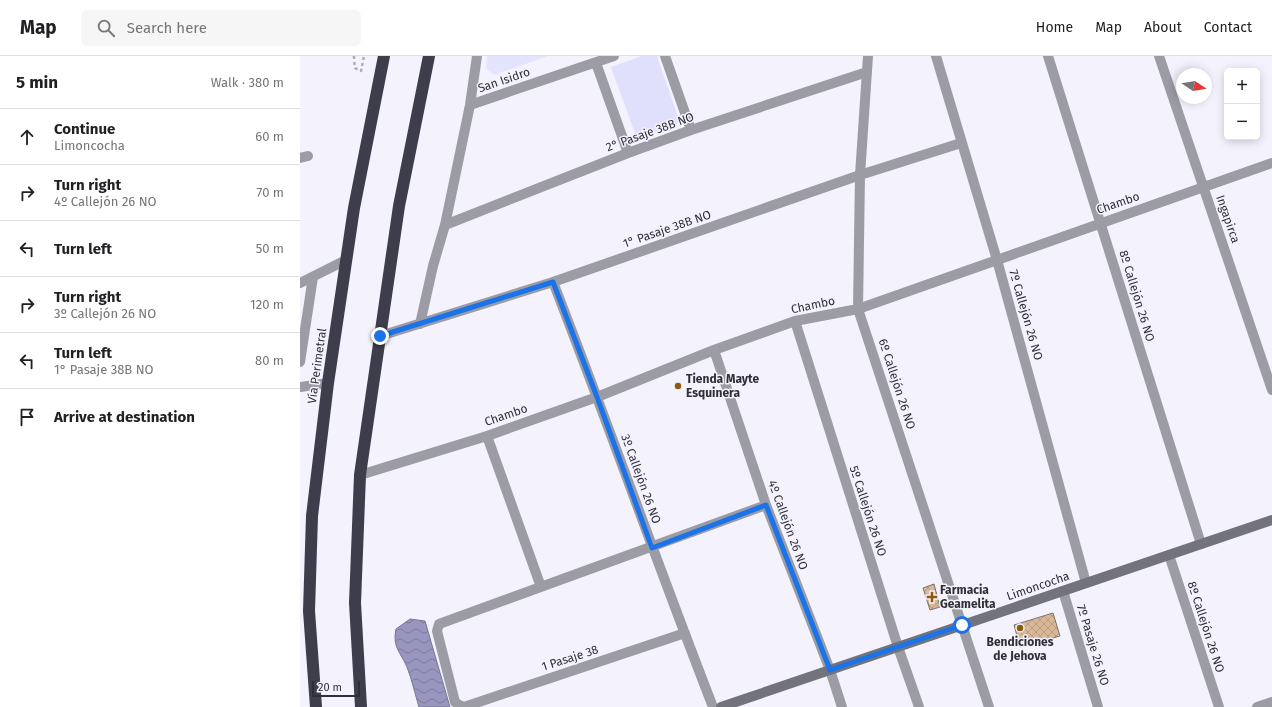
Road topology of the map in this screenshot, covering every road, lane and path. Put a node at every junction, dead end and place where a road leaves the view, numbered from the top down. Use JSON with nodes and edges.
{"nodes":[{"id":1,"x":354,"y":56,"type":"edge"},
{"id":2,"x":364,"y":56,"type":"edge"},
{"id":3,"x":384,"y":56,"type":"edge"},
{"id":4,"x":429,"y":56,"type":"edge"},
{"id":5,"x":477,"y":56,"type":"edge"},
{"id":6,"x":614,"y":56,"type":"edge"},
{"id":7,"x":665,"y":56,"type":"edge"},
{"id":8,"x":868,"y":56,"type":"edge"},
{"id":9,"x":936,"y":56,"type":"edge"},
{"id":10,"x":1048,"y":56,"type":"edge"},
{"id":11,"x":1159,"y":56,"type":"edge"},
{"id":12,"x":596,"y":63,"type":"junction"},
{"id":13,"x":867,"y":72,"type":"junction"},
{"id":14,"x":470,"y":105,"type":"junction"},
{"id":15,"x":692,"y":130,"type":"junction"},
{"id":16,"x":961,"y":143,"type":"junction"},
{"id":17,"x":628,"y":153,"type":"junction"},
{"id":18,"x":1272,"y":163,"type":"edge"},
{"id":19,"x":860,"y":175,"type":"junction"},
{"id":20,"x":1204,"y":187,"type":"junction"},
{"id":21,"x":1100,"y":223,"type":"junction"},
{"id":22,"x":445,"y":225,"type":"junction"},
{"id":23,"x":346,"y":260,"type":"junction"},
{"id":24,"x":997,"y":260,"type":"junction"},
{"id":25,"x":313,"y":277,"type":"junction"},
{"id":26,"x":553,"y":282,"type":"junction"},
{"id":27,"x":300,"y":283,"type":"edge"},
{"id":28,"x":858,"y":309,"type":"junction"},
{"id":29,"x":795,"y":321,"type":"junction"},
{"id":30,"x":420,"y":324,"type":"junction"},
{"id":31,"x":380,"y":336,"type":"junction"},
{"id":32,"x":714,"y":350,"type":"junction"},
{"id":33,"x":300,"y":362,"type":"edge"},
{"id":34,"x":328,"y":383,"type":"junction"},
{"id":35,"x":300,"y":387,"type":"edge"},
{"id":36,"x":1272,"y":390,"type":"edge"},
{"id":37,"x":597,"y":397,"type":"junction"},
{"id":38,"x":488,"y":436,"type":"junction"},
{"id":39,"x":360,"y":475,"type":"junction"},
{"id":40,"x":766,"y":505,"type":"junction"},
{"id":41,"x":1272,"y":520,"type":"edge"},
{"id":42,"x":1201,"y":544,"type":"junction"},
{"id":43,"x":652,"y":548,"type":"junction"},
{"id":44,"x":1169,"y":555,"type":"junction"},
{"id":45,"x":1086,"y":583,"type":"junction"},
{"id":46,"x":541,"y":587,"type":"junction"},
{"id":47,"x":1063,"y":591,"type":"junction"},
{"id":48,"x":305,"y":611,"type":"edge"},
{"id":49,"x":962,"y":625,"type":"junction"},
{"id":50,"x":685,"y":634,"type":"junction"},
{"id":51,"x":898,"y":647,"type":"junction"},
{"id":52,"x":830,"y":670,"type":"junction"},
{"id":53,"x":1272,"y":702,"type":"edge"},
{"id":54,"x":464,"y":706,"type":"edge"},
{"id":55,"x":316,"y":707,"type":"edge"},
{"id":56,"x":361,"y":707,"type":"edge"},
{"id":57,"x":713,"y":707,"type":"edge"},
{"id":58,"x":721,"y":707,"type":"edge"},
{"id":59,"x":842,"y":707,"type":"edge"},
{"id":60,"x":919,"y":707,"type":"edge"},
{"id":61,"x":989,"y":707,"type":"edge"},
{"id":62,"x":1098,"y":707,"type":"edge"},
{"id":63,"x":1219,"y":707,"type":"edge"},
{"id":64,"x":1257,"y":707,"type":"edge"}],
"edges":[{"from":1,"to":2,"type":"path"},
{"from":3,"to":23,"type":"highway","name":"Vía Perimetral"},
{"from":4,"to":31,"type":"highway"},
{"from":5,"to":14,"type":"street"},
{"from":6,"to":12,"type":"street","name":"San Isidro"},
{"from":7,"to":15,"type":"street"},
{"from":8,"to":13,"type":"street","name":"6º Callejón 26 NO"},
{"from":9,"to":16,"type":"street","name":"7º Callejón 26 NO"},
{"from":10,"to":21,"type":"street","name":"8º Callejón 26 NO"},
{"from":11,"to":20,"type":"street","name":"Ingapirca"},
{"from":12,"to":14,"type":"street","name":"San Isidro"},
{"from":12,"to":17,"type":"street"},
{"from":13,"to":15,"type":"street","name":"2° Pasaje 38B NO"},
{"from":13,"to":19,"type":"street","name":"6º Callejón 26 NO"},
{"from":14,"to":22,"type":"street"},
{"from":15,"to":17,"type":"street","name":"2° Pasaje 38B NO"},
{"from":16,"to":19,"type":"street","name":"1° Pasaje 38B NO"},
{"from":16,"to":24,"type":"street","name":"7º Callejón 26 NO"},
{"from":17,"to":22,"type":"street","name":"2° Pasaje 38B NO"},
{"from":18,"to":20,"type":"street","name":"Chambo"},
{"from":19,"to":26,"type":"street","name":"1° Pasaje 38B NO"},
{"from":19,"to":28,"type":"street","name":"6º Callejón 26 NO"},
{"from":20,"to":21,"type":"street","name":"Chambo"},
{"from":20,"to":36,"type":"street","name":"Ingapirca"},
{"from":21,"to":24,"type":"street","name":"Chambo"},
{"from":21,"to":42,"type":"street","name":"8º Callejón 26 NO"},
{"from":22,"to":30,"type":"street"},
{"from":23,"to":25,"type":"street"},
{"from":23,"to":34,"type":"highway","name":"Vía Perimetral"},
{"from":24,"to":28,"type":"street","name":"Chambo"},
{"from":24,"to":45,"type":"street","name":"7º Callejón 26 NO"},
{"from":25,"to":27,"type":"street"},
{"from":25,"to":33,"type":"street"},
{"from":26,"to":30,"type":"street","name":"1° Pasaje 38B NO"},
{"from":26,"to":37,"type":"street","name":"3º Callejón 26 NO"},
{"from":28,"to":29,"type":"street","name":"Chambo"},
{"from":28,"to":49,"type":"street","name":"6º Callejón 26 NO"},
{"from":29,"to":32,"type":"street","name":"Chambo"},
{"from":29,"to":51,"type":"street","name":"5º Callejón 26 NO"},
{"from":30,"to":31,"type":"street","name":"1° Pasaje 38B NO"},
{"from":31,"to":39,"type":"highway"},
{"from":32,"to":37,"type":"street","name":"Chambo"},
{"from":32,"to":40,"type":"street","name":"4º Callejón 26 NO"},
{"from":34,"to":35,"type":"street"},
{"from":34,"to":48,"type":"highway","name":"Vía Perimetral"},
{"from":37,"to":38,"type":"street","name":"Chambo"},
{"from":37,"to":43,"type":"street","name":"3º Callejón 26 NO"},
{"from":38,"to":39,"type":"street","name":"Chambo"},
{"from":38,"to":46,"type":"street"},
{"from":39,"to":56,"type":"highway"},
{"from":40,"to":43,"type":"street"},
{"from":40,"to":52,"type":"street","name":"4º Callejón 26 NO"},
{"from":41,"to":42,"type":"street","name":"Limoncocha"},
{"from":42,"to":44,"type":"street","name":"Limoncocha"},
{"from":43,"to":46,"type":"street"},
{"from":43,"to":50,"type":"street","name":"3º Callejón 26 NO"},
{"from":44,"to":45,"type":"street","name":"Limoncocha"},
{"from":44,"to":63,"type":"street","name":"8º Callejón 26 NO"},
{"from":45,"to":47,"type":"street","name":"Limoncocha"},
{"from":46,"to":54,"type":"street"},
{"from":47,"to":49,"type":"street","name":"Limoncocha"},
{"from":47,"to":62,"type":"street","name":"7º Pasaje 26 NO"},
{"from":48,"to":55,"type":"highway","name":"Vía Perimetral"},
{"from":49,"to":51,"type":"street","name":"Limoncocha"},
{"from":49,"to":61,"type":"street","name":"6º Callejón 26 NO"},
{"from":50,"to":54,"type":"street","name":"1 Pasaje 38"},
{"from":50,"to":57,"type":"street","name":"3º Callejón 26 NO"},
{"from":51,"to":52,"type":"street","name":"Limoncocha"},
{"from":51,"to":60,"type":"street","name":"5º Callejón 26 NO"},
{"from":52,"to":58,"type":"street","name":"Limoncocha"},
{"from":52,"to":59,"type":"street","name":"4º Callejón 26 NO"},
{"from":53,"to":64,"type":"street"}]}
